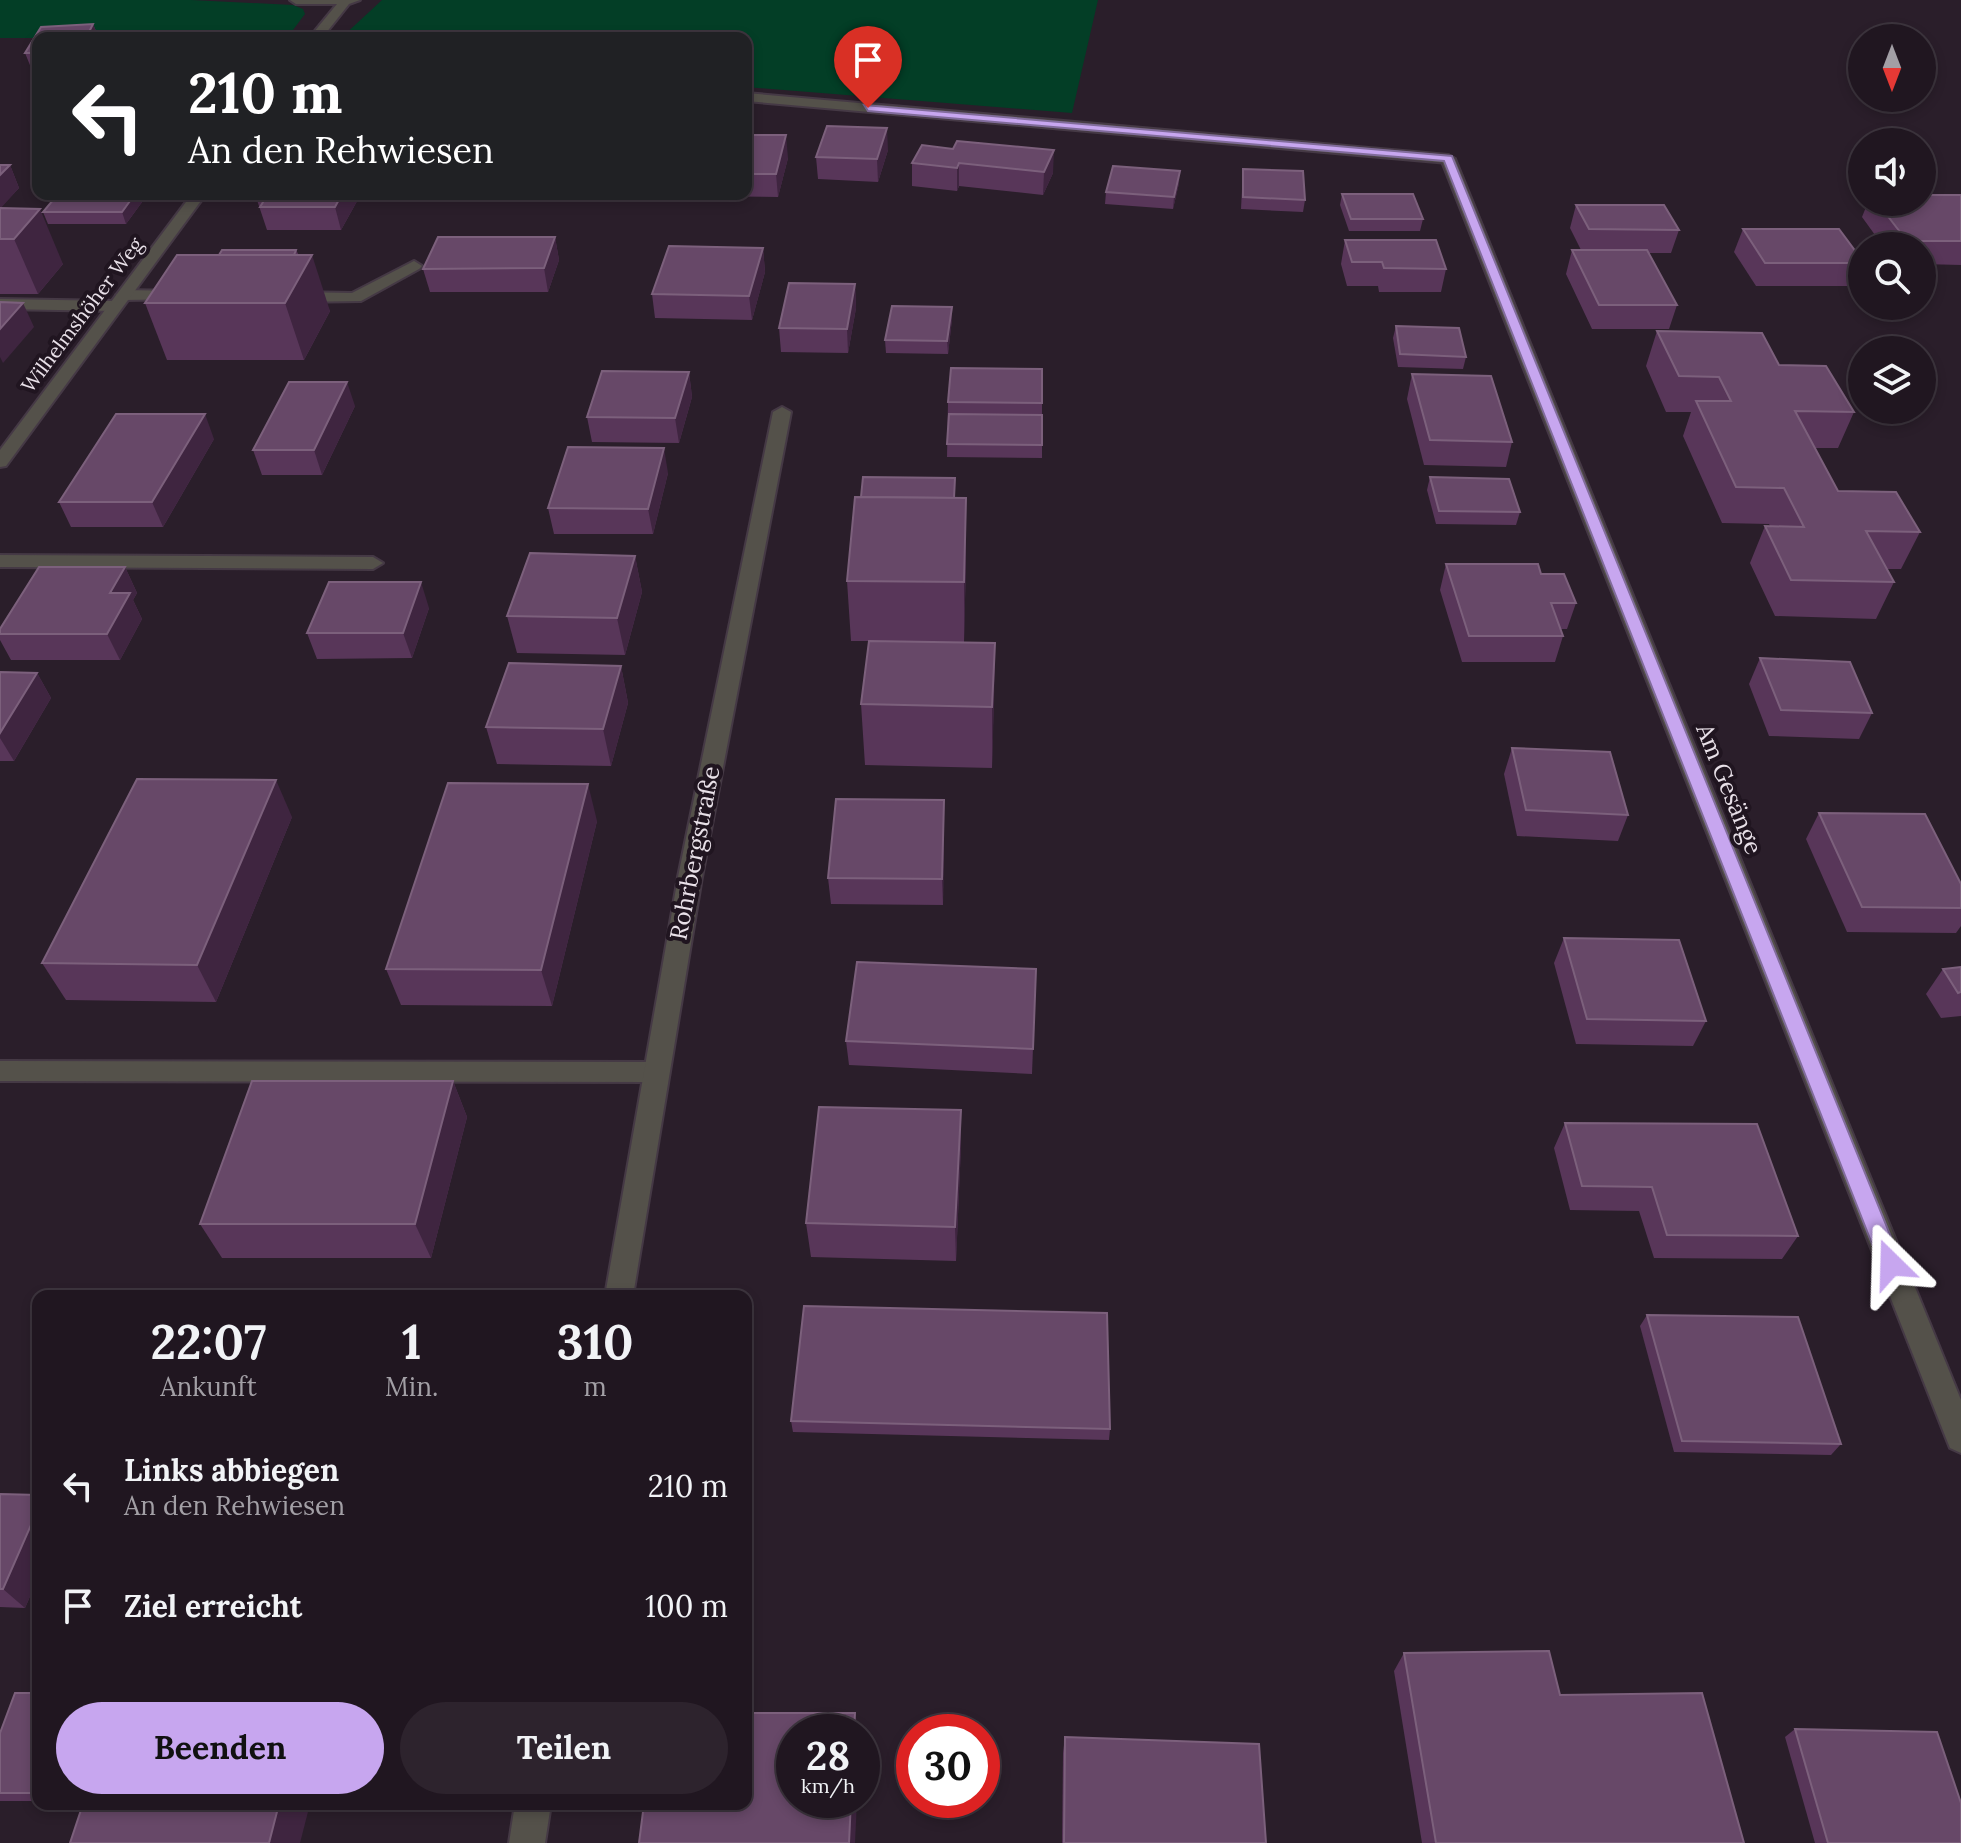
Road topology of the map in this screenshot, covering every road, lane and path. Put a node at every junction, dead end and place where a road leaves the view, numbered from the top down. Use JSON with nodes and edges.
{"nodes":[{"id":1,"x":296,"y":0,"type":"edge"},
{"id":2,"x":347,"y":1,"type":"edge"},
{"id":3,"x":320,"y":32,"type":"edge"},
{"id":4,"x":752,"y":98,"type":"edge"},
{"id":5,"x":195,"y":200,"type":"edge"},
{"id":6,"x":414,"y":266,"type":"dead end"},
{"id":7,"x":201,"y":296,"type":"edge"},
{"id":8,"x":278,"y":297,"type":"edge"},
{"id":9,"x":120,"y":300,"type":"junction"},
{"id":10,"x":0,"y":304,"type":"edge"},
{"id":11,"x":782,"y":412,"type":"dead end"},
{"id":12,"x":0,"y":462,"type":"edge"},
{"id":13,"x":0,"y":561,"type":"edge"},
{"id":14,"x":373,"y":563,"type":"dead end"},
{"id":15,"x":0,"y":1071,"type":"edge"},
{"id":16,"x":656,"y":1072,"type":"junction"},
{"id":17,"x":620,"y":1290,"type":"edge"},
{"id":18,"x":1961,"y":1438,"type":"edge"},
{"id":19,"x":532,"y":1810,"type":"edge"},
{"id":20,"x":527,"y":1843,"type":"edge"}],
"edges":[{"from":1,"to":2,"type":"street"},
{"from":2,"to":3,"type":"street"},
{"from":4,"to":18,"type":"street","name":"Am Gesänge"},
{"from":5,"to":9,"type":"street","name":"Wilhelmshöher Weg"},
{"from":6,"to":8,"type":"street"},
{"from":7,"to":9,"type":"street"},
{"from":9,"to":10,"type":"street"},
{"from":9,"to":12,"type":"street","name":"Wilhelmshöher Weg"},
{"from":11,"to":16,"type":"street","name":"Rohrbergstraße"},
{"from":13,"to":14,"type":"street"},
{"from":15,"to":16,"type":"street"},
{"from":16,"to":17,"type":"street","name":"Rohrbergstraße"},
{"from":19,"to":20,"type":"street"}]}
